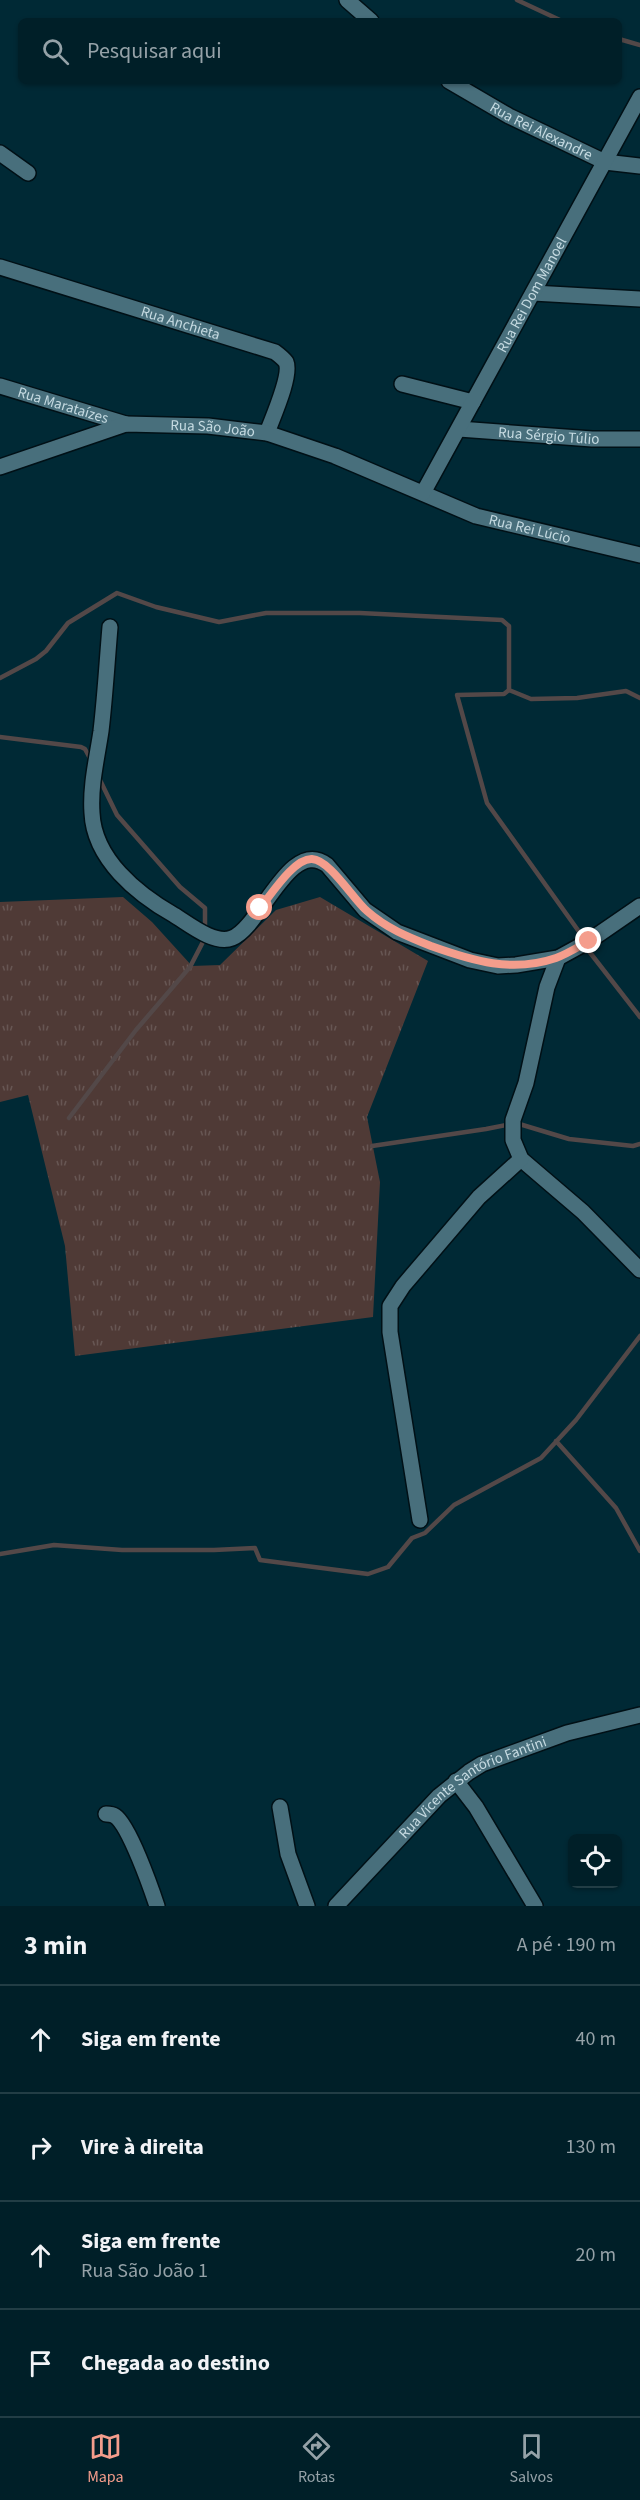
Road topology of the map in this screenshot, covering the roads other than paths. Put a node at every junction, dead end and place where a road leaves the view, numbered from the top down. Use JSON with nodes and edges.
{"nodes":[{"id":1,"x":347,"y":0,"type":"edge"},
{"id":2,"x":368,"y":18,"type":"edge"},
{"id":3,"x":453,"y":84,"type":"edge"},
{"id":4,"x":640,"y":97,"type":"edge"},
{"id":5,"x":0,"y":153,"type":"edge"},
{"id":6,"x":605,"y":162,"type":"junction"},
{"id":7,"x":640,"y":166,"type":"edge"},
{"id":8,"x":28,"y":173,"type":"dead end"},
{"id":9,"x":0,"y":267,"type":"edge"},
{"id":10,"x":533,"y":293,"type":"junction"},
{"id":11,"x":640,"y":299,"type":"edge"},
{"id":12,"x":402,"y":384,"type":"dead end"},
{"id":13,"x":0,"y":386,"type":"edge"},
{"id":14,"x":473,"y":402,"type":"junction"},
{"id":15,"x":126,"y":424,"type":"junction"},
{"id":16,"x":459,"y":429,"type":"junction"},
{"id":17,"x":267,"y":433,"type":"junction"},
{"id":18,"x":640,"y":439,"type":"edge"},
{"id":19,"x":0,"y":467,"type":"edge"},
{"id":20,"x":423,"y":493,"type":"junction"},
{"id":21,"x":640,"y":555,"type":"edge"},
{"id":22,"x":110,"y":627,"type":"dead end"},
{"id":23,"x":640,"y":906,"type":"edge"},
{"id":24,"x":558,"y":958,"type":"junction"},
{"id":25,"x":521,"y":1159,"type":"junction"},
{"id":26,"x":640,"y":1270,"type":"edge"},
{"id":27,"x":420,"y":1520,"type":"dead end"},
{"id":28,"x":640,"y":1715,"type":"edge"},
{"id":29,"x":456,"y":1781,"type":"junction"},
{"id":30,"x":280,"y":1807,"type":"dead end"},
{"id":31,"x":106,"y":1814,"type":"dead end"},
{"id":32,"x":157,"y":1906,"type":"edge"},
{"id":33,"x":307,"y":1906,"type":"edge"},
{"id":34,"x":336,"y":1906,"type":"edge"},
{"id":35,"x":534,"y":1906,"type":"edge"}],
"edges":[{"from":1,"to":2,"type":"street"},
{"from":3,"to":6,"type":"street","name":"Rua Rei Alexandre"},
{"from":4,"to":6,"type":"street","name":"Rua Rei Dom Manoel"},
{"from":5,"to":8,"type":"street"},
{"from":6,"to":7,"type":"street","name":"Rua Rei Alexandre"},
{"from":6,"to":10,"type":"street","name":"Rua Rei Dom Manoel"},
{"from":9,"to":17,"type":"street","name":"Rua Anchieta"},
{"from":10,"to":11,"type":"street"},
{"from":10,"to":14,"type":"street","name":"Rua Rei Dom Manoel"},
{"from":12,"to":14,"type":"street"},
{"from":13,"to":15,"type":"street","name":"Rua Marataízes"},
{"from":14,"to":16,"type":"street","name":"Rua Rei Dom Manoel"},
{"from":15,"to":17,"type":"street","name":"Rua São João"},
{"from":15,"to":19,"type":"street","name":"Rua São João"},
{"from":16,"to":18,"type":"street","name":"Rua Sérgio Túlio"},
{"from":16,"to":20,"type":"street","name":"Rua Rei Dom Manoel"},
{"from":17,"to":20,"type":"street","name":"Rua São João"},
{"from":20,"to":21,"type":"street","name":"Rua Rei Lúcio"},
{"from":22,"to":24,"type":"street"},
{"from":23,"to":24,"type":"street"},
{"from":24,"to":25,"type":"street"},
{"from":25,"to":26,"type":"street"},
{"from":25,"to":27,"type":"street"},
{"from":28,"to":29,"type":"street","name":"Rua Vicente Santório Fantini"},
{"from":29,"to":34,"type":"street","name":"Rua Vicente Santório Fantini"},
{"from":29,"to":35,"type":"street"},
{"from":30,"to":33,"type":"street"},
{"from":31,"to":32,"type":"street"}]}
